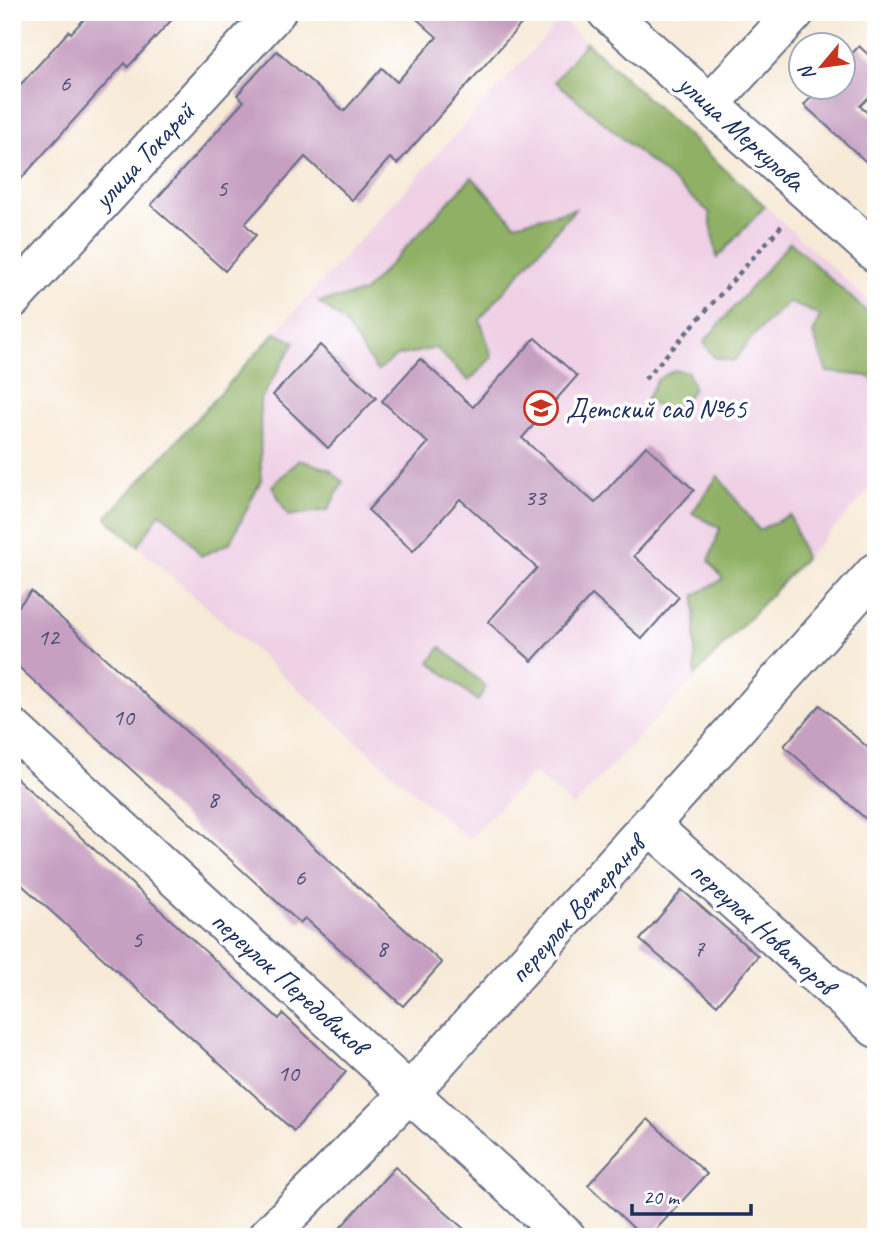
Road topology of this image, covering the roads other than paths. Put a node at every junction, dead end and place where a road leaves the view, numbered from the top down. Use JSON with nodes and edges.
{"nodes":[{"id":1,"x":276,"y":12,"type":"edge"},
{"id":2,"x":607,"y":12,"type":"edge"},
{"id":3,"x":795,"y":12,"type":"edge"},
{"id":4,"x":711,"y":103,"type":"junction"},
{"id":5,"x":876,"y":253,"type":"edge"},
{"id":6,"x":12,"y":299,"type":"edge"},
{"id":7,"x":876,"y":572,"type":"edge"},
{"id":8,"x":12,"y":728,"type":"edge"},
{"id":9,"x":651,"y":826,"type":"junction"},
{"id":10,"x":876,"y":1028,"type":"edge"},
{"id":11,"x":411,"y":1091,"type":"junction"},
{"id":12,"x":267,"y":1237,"type":"edge"},
{"id":13,"x":566,"y":1237,"type":"edge"}],
"edges":[{"from":1,"to":6,"type":"street","name":"улица Токарей"},
{"from":2,"to":4,"type":"street","name":"улица Меркулова"},
{"from":3,"to":4,"type":"street"},
{"from":4,"to":5,"type":"street","name":"улица Меркулова"},
{"from":7,"to":9,"type":"street","name":"переулок Ветеранов"},
{"from":8,"to":11,"type":"street","name":"переулок Передовиков"},
{"from":9,"to":10,"type":"street","name":"переулок Новаторов"},
{"from":9,"to":11,"type":"street","name":"переулок Ветеранов"},
{"from":11,"to":12,"type":"street","name":"переулок Ветеранов"},
{"from":11,"to":13,"type":"street","name":"переулок Передовиков"}]}
